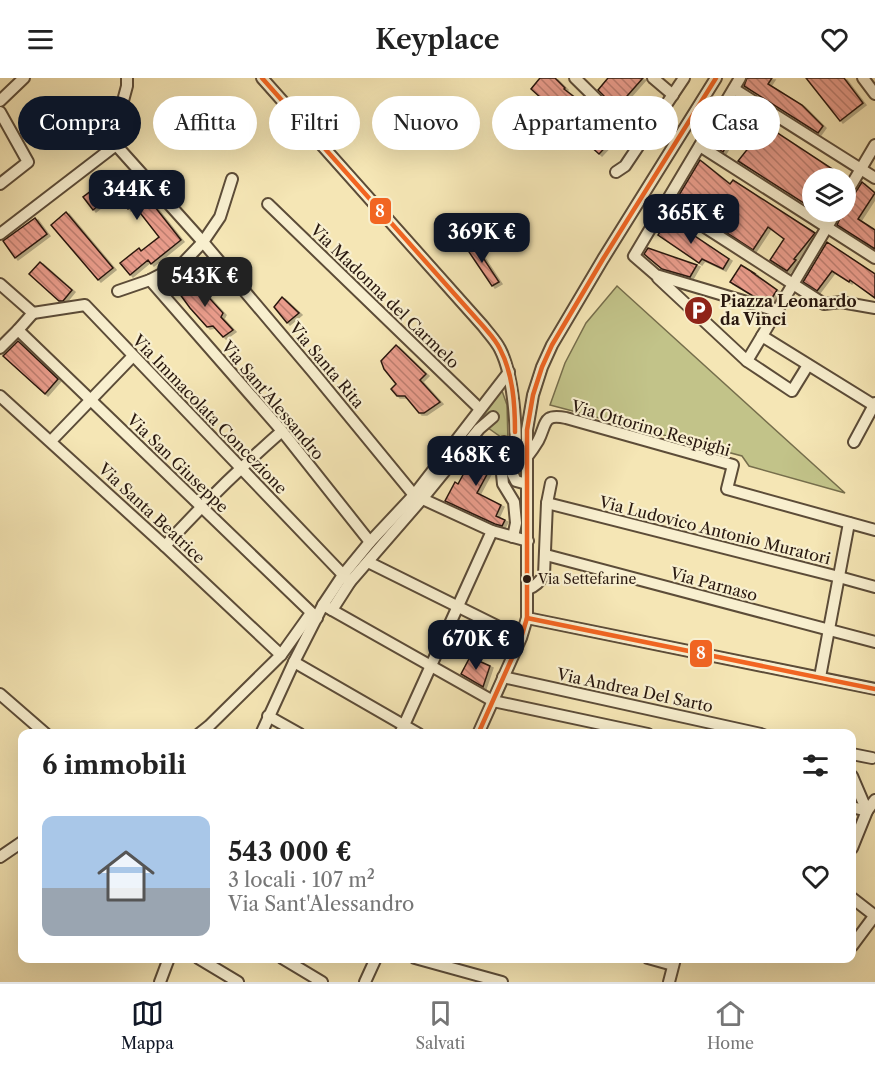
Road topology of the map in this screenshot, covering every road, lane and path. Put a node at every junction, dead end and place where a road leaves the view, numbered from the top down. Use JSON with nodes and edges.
{"nodes":[{"id":1,"x":24,"y":78,"type":"edge"},
{"id":2,"x":127,"y":78,"type":"edge"},
{"id":3,"x":262,"y":78,"type":"edge"},
{"id":4,"x":575,"y":78,"type":"edge"},
{"id":5,"x":653,"y":78,"type":"edge"},
{"id":6,"x":684,"y":78,"type":"edge"},
{"id":7,"x":716,"y":78,"type":"edge"},
{"id":8,"x":740,"y":78,"type":"edge"},
{"id":9,"x":868,"y":80,"type":"edge"},
{"id":10,"x":587,"y":82,"type":"edge"},
{"id":11,"x":734,"y":89,"type":"junction"},
{"id":12,"x":875,"y":94,"type":"edge"},
{"id":13,"x":673,"y":95,"type":"joint"},
{"id":14,"x":124,"y":96,"type":"edge"},
{"id":15,"x":599,"y":96,"type":"edge"},
{"id":16,"x":730,"y":96,"type":"edge"},
{"id":17,"x":0,"y":101,"type":"edge"},
{"id":18,"x":0,"y":112,"type":"edge"},
{"id":19,"x":875,"y":145,"type":"edge"},
{"id":20,"x":109,"y":150,"type":"edge"},
{"id":21,"x":120,"y":150,"type":"edge"},
{"id":22,"x":635,"y":150,"type":"edge"},
{"id":23,"x":698,"y":150,"type":"edge"},
{"id":24,"x":706,"y":150,"type":"edge"},
{"id":25,"x":861,"y":169,"type":"junction"},
{"id":26,"x":616,"y":172,"type":"dead end"},
{"id":27,"x":856,"y":177,"type":"edge"},
{"id":28,"x":875,"y":178,"type":"edge"},
{"id":29,"x":232,"y":179,"type":"dead end"},
{"id":30,"x":0,"y":184,"type":"edge"},
{"id":31,"x":666,"y":202,"type":"junction"},
{"id":32,"x":268,"y":204,"type":"dead end"},
{"id":33,"x":829,"y":222,"type":"edge"},
{"id":34,"x":826,"y":227,"type":"junction"},
{"id":35,"x":0,"y":234,"type":"edge"},
{"id":36,"x":203,"y":242,"type":"junction"},
{"id":37,"x":875,"y":258,"type":"edge"},
{"id":38,"x":656,"y":275,"type":"junction"},
{"id":39,"x":150,"y":280,"type":"junction"},
{"id":40,"x":792,"y":283,"type":"junction"},
{"id":41,"x":0,"y":284,"type":"edge"},
{"id":42,"x":118,"y":291,"type":"dead end"},
{"id":43,"x":875,"y":308,"type":"edge"},
{"id":44,"x":777,"y":310,"type":"junction"},
{"id":45,"x":33,"y":313,"type":"junction"},
{"id":46,"x":18,"y":330,"type":"junction"},
{"id":47,"x":762,"y":336,"type":"junction"},
{"id":48,"x":0,"y":348,"type":"edge"},
{"id":49,"x":133,"y":356,"type":"junction"},
{"id":50,"x":747,"y":361,"type":"junction"},
{"id":51,"x":808,"y":365,"type":"junction"},
{"id":52,"x":509,"y":372,"type":"junction"},
{"id":53,"x":0,"y":396,"type":"edge"},
{"id":54,"x":91,"y":400,"type":"junction"},
{"id":55,"x":874,"y":405,"type":"edge"},
{"id":56,"x":480,"y":409,"type":"junction"},
{"id":57,"x":493,"y":417,"type":"dead end"},
{"id":58,"x":282,"y":431,"type":"junction"},
{"id":59,"x":51,"y":441,"type":"junction"},
{"id":60,"x":504,"y":442,"type":"dead end"},
{"id":61,"x":854,"y":442,"type":"dead end"},
{"id":62,"x":527,"y":457,"type":"junction"},
{"id":63,"x":241,"y":467,"type":"junction"},
{"id":64,"x":551,"y":483,"type":"dead end"},
{"id":65,"x":527,"y":484,"type":"junction"},
{"id":66,"x":418,"y":497,"type":"junction"},
{"id":67,"x":547,"y":503,"type":"junction"},
{"id":68,"x":201,"y":506,"type":"junction"},
{"id":69,"x":849,"y":523,"type":"junction"},
{"id":70,"x":875,"y":530,"type":"edge"},
{"id":71,"x":492,"y":531,"type":"junction"},
{"id":72,"x":513,"y":537,"type":"junction"},
{"id":73,"x":528,"y":541,"type":"junction"},
{"id":74,"x":370,"y":542,"type":"junction"},
{"id":75,"x":165,"y":546,"type":"junction"},
{"id":76,"x":546,"y":555,"type":"junction"},
{"id":77,"x":368,"y":562,"type":"junction"},
{"id":78,"x":839,"y":577,"type":"junction"},
{"id":79,"x":346,"y":578,"type":"junction"},
{"id":80,"x":875,"y":587,"type":"edge"},
{"id":81,"x":528,"y":589,"type":"junction"},
{"id":82,"x":457,"y":606,"type":"junction"},
{"id":83,"x":328,"y":607,"type":"junction"},
{"id":84,"x":314,"y":616,"type":"junction"},
{"id":85,"x":528,"y":618,"type":"junction"},
{"id":86,"x":501,"y":628,"type":"dead end"},
{"id":87,"x":829,"y":629,"type":"junction"},
{"id":88,"x":875,"y":642,"type":"edge"},
{"id":89,"x":281,"y":655,"type":"junction"},
{"id":90,"x":294,"y":662,"type":"junction"},
{"id":91,"x":430,"y":666,"type":"junction"},
{"id":92,"x":503,"y":677,"type":"junction"},
{"id":93,"x":820,"y":677,"type":"junction"},
{"id":94,"x":875,"y":688,"type":"edge"},
{"id":95,"x":0,"y":694,"type":"edge"},
{"id":96,"x":493,"y":701,"type":"junction"},
{"id":97,"x":268,"y":716,"type":"junction"},
{"id":98,"x":40,"y":729,"type":"edge"},
{"id":99,"x":205,"y":729,"type":"edge"},
{"id":100,"x":263,"y":729,"type":"edge"},
{"id":101,"x":291,"y":729,"type":"edge"},
{"id":102,"x":402,"y":729,"type":"edge"},
{"id":103,"x":480,"y":729,"type":"edge"},
{"id":104,"x":625,"y":729,"type":"edge"},
{"id":105,"x":738,"y":729,"type":"edge"},
{"id":106,"x":856,"y":755,"type":"edge"},
{"id":107,"x":872,"y":758,"type":"dead end"},
{"id":108,"x":856,"y":785,"type":"edge"},
{"id":109,"x":875,"y":800,"type":"edge"},
{"id":110,"x":856,"y":808,"type":"edge"},
{"id":111,"x":867,"y":811,"type":"junction"},
{"id":112,"x":856,"y":838,"type":"edge"},
{"id":113,"x":18,"y":845,"type":"edge"},
{"id":114,"x":0,"y":857,"type":"edge"},
{"id":115,"x":856,"y":901,"type":"edge"},
{"id":116,"x":875,"y":915,"type":"edge"},
{"id":117,"x":856,"y":941,"type":"edge"},
{"id":118,"x":167,"y":963,"type":"edge"},
{"id":119,"x":206,"y":963,"type":"edge"},
{"id":120,"x":290,"y":963,"type":"edge"},
{"id":121,"x":374,"y":963,"type":"edge"},
{"id":122,"x":433,"y":963,"type":"edge"},
{"id":123,"x":674,"y":963,"type":"edge"},
{"id":124,"x":160,"y":982,"type":"edge"},
{"id":125,"x":238,"y":982,"type":"edge"},
{"id":126,"x":322,"y":982,"type":"edge"},
{"id":127,"x":365,"y":982,"type":"edge"},
{"id":128,"x":502,"y":982,"type":"edge"},
{"id":129,"x":669,"y":982,"type":"edge"}],
"edges":[{"from":1,"to":17,"type":"street"},
{"from":2,"to":14,"type":"street"},
{"from":3,"to":52,"type":"street"},
{"from":4,"to":10,"type":"street"},
{"from":5,"to":13,"type":"street"},
{"from":6,"to":13,"type":"street"},
{"from":7,"to":62,"type":"street"},
{"from":8,"to":11,"type":"street"},
{"from":9,"to":12,"type":"street"},
{"from":10,"to":15,"type":"street"},
{"from":11,"to":16,"type":"street"},
{"from":11,"to":25,"type":"street"},
{"from":18,"to":30,"type":"street"},
{"from":19,"to":25,"type":"street"},
{"from":20,"to":35,"type":"street"},
{"from":21,"to":36,"type":"street","name":"Via Santa Rita"},
{"from":22,"to":26,"type":"street"},
{"from":23,"to":31,"type":"street"},
{"from":24,"to":34,"type":"street"},
{"from":25,"to":27,"type":"street"},
{"from":25,"to":28,"type":"street"},
{"from":29,"to":36,"type":"street"},
{"from":31,"to":38,"type":"street"},
{"from":31,"to":40,"type":"street"},
{"from":32,"to":56,"type":"street","name":"Via Madonna del Carmelo"},
{"from":33,"to":34,"type":"street"},
{"from":34,"to":37,"type":"street"},
{"from":34,"to":40,"type":"street"},
{"from":36,"to":39,"type":"street"},
{"from":36,"to":66,"type":"street","name":"Via Santa Rita"},
{"from":38,"to":44,"type":"street"},
{"from":38,"to":50,"type":"street"},
{"from":39,"to":42,"type":"street"},
{"from":39,"to":58,"type":"street","name":"Via Sant'Alessandro"},
{"from":40,"to":43,"type":"street"},
{"from":40,"to":44,"type":"street"},
{"from":41,"to":45,"type":"street"},
{"from":44,"to":47,"type":"street"},
{"from":45,"to":46,"type":"street"},
{"from":45,"to":49,"type":"street","name":"Via Immacolata Concezione"},
{"from":46,"to":48,"type":"street"},
{"from":46,"to":54,"type":"street","name":"Via San Giuseppe"},
{"from":47,"to":50,"type":"street"},
{"from":47,"to":51,"type":"street"},
{"from":49,"to":54,"type":"street"},
{"from":49,"to":63,"type":"street","name":"Via Immacolata Concezione"},
{"from":50,"to":51,"type":"street"},
{"from":51,"to":55,"type":"street"},
{"from":52,"to":56,"type":"street"},
{"from":52,"to":65,"type":"street"},
{"from":53,"to":59,"type":"street","name":"Via Santa Beatrice"},
{"from":54,"to":59,"type":"street"},
{"from":54,"to":68,"type":"street","name":"Via San Giuseppe"},
{"from":55,"to":61,"type":"street"},
{"from":56,"to":66,"type":"street"},
{"from":57,"to":66,"type":"street"},
{"from":58,"to":63,"type":"street"},
{"from":58,"to":74,"type":"street","name":"Via Sant'Alessandro"},
{"from":59,"to":75,"type":"street","name":"Via Santa Beatrice"},
{"from":60,"to":72,"type":"street"},
{"from":62,"to":65,"type":"street"},
{"from":62,"to":69,"type":"street","name":"Via Ottorino Respighi"},
{"from":63,"to":68,"type":"street"},
{"from":63,"to":79,"type":"street","name":"Via Immacolata Concezione"},
{"from":64,"to":67,"type":"street"},
{"from":65,"to":73,"type":"street"},
{"from":66,"to":71,"type":"street"},
{"from":66,"to":74,"type":"street"},
{"from":66,"to":77,"type":"street"},
{"from":67,"to":76,"type":"street"},
{"from":67,"to":78,"type":"street","name":"Via Ludovico Antonio Muratori"},
{"from":68,"to":75,"type":"street"},
{"from":68,"to":84,"type":"street","name":"Via San Giuseppe"},
{"from":69,"to":70,"type":"street"},
{"from":69,"to":78,"type":"street"},
{"from":71,"to":72,"type":"street"},
{"from":71,"to":82,"type":"street"},
{"from":72,"to":73,"type":"street"},
{"from":73,"to":81,"type":"street"},
{"from":74,"to":79,"type":"street"},
{"from":75,"to":89,"type":"street","name":"Via Santa Beatrice"},
{"from":76,"to":81,"type":"street"},
{"from":76,"to":87,"type":"street","name":"Via Parnaso"},
{"from":77,"to":79,"type":"street"},
{"from":77,"to":82,"type":"street"},
{"from":78,"to":80,"type":"street","name":"Via Ludovico Antonio Muratori"},
{"from":78,"to":87,"type":"street"},
{"from":79,"to":83,"type":"street"},
{"from":81,"to":85,"type":"street"},
{"from":82,"to":86,"type":"street"},
{"from":82,"to":91,"type":"street"},
{"from":83,"to":84,"type":"street"},
{"from":83,"to":91,"type":"street"},
{"from":84,"to":89,"type":"street"},
{"from":84,"to":90,"type":"street"},
{"from":85,"to":92,"type":"street"},
{"from":85,"to":93,"type":"street"},
{"from":87,"to":88,"type":"street","name":"Via Parnaso"},
{"from":87,"to":93,"type":"street"},
{"from":89,"to":99,"type":"street"},
{"from":90,"to":97,"type":"street"},
{"from":90,"to":102,"type":"street"},
{"from":91,"to":96,"type":"street"},
{"from":91,"to":102,"type":"street"},
{"from":92,"to":96,"type":"street"},
{"from":92,"to":105,"type":"street","name":"Via Andrea Del Sarto"},
{"from":93,"to":94,"type":"street"},
{"from":95,"to":98,"type":"street"},
{"from":96,"to":103,"type":"street"},
{"from":96,"to":104,"type":"street"},
{"from":97,"to":100,"type":"street"},
{"from":97,"to":101,"type":"street"},
{"from":106,"to":107,"type":"street"},
{"from":108,"to":111,"type":"street"},
{"from":109,"to":111,"type":"street"},
{"from":110,"to":111,"type":"street"},
{"from":111,"to":112,"type":"street"},
{"from":113,"to":114,"type":"street"},
{"from":115,"to":116,"type":"street"},
{"from":116,"to":117,"type":"street"},
{"from":118,"to":124,"type":"street"},
{"from":119,"to":125,"type":"street"},
{"from":120,"to":126,"type":"street"},
{"from":121,"to":127,"type":"street"},
{"from":122,"to":128,"type":"street"},
{"from":123,"to":129,"type":"street"}]}
